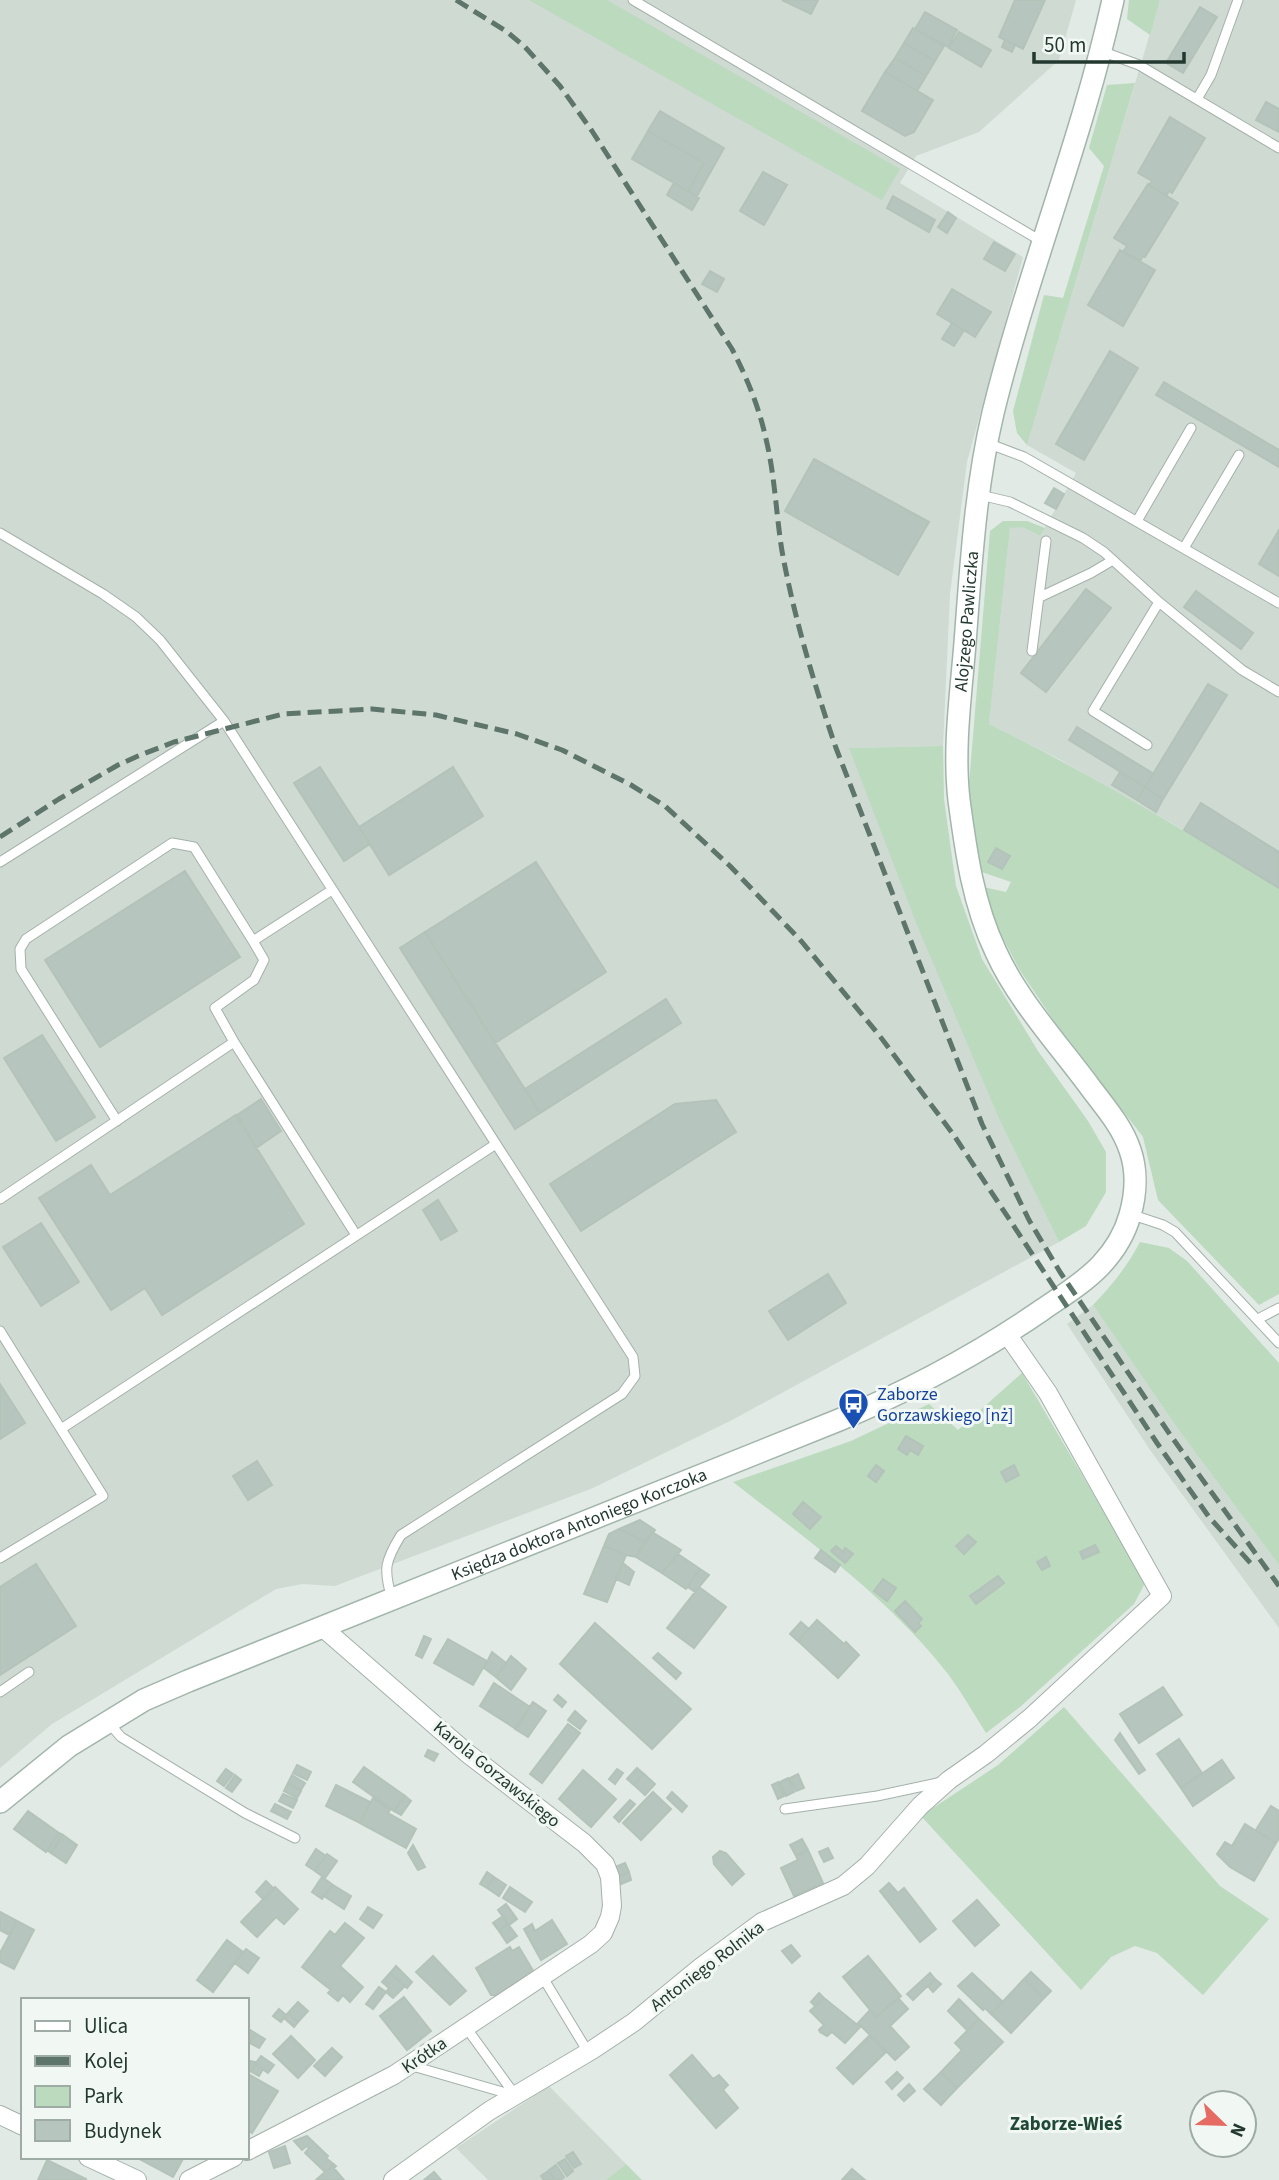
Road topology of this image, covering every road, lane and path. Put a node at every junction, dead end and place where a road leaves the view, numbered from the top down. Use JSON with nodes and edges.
{"nodes":[{"id":1,"x":633,"y":0,"type":"edge"},
{"id":2,"x":1113,"y":0,"type":"edge"},
{"id":3,"x":1237,"y":0,"type":"edge"},
{"id":4,"x":1101,"y":51,"type":"junction"},
{"id":5,"x":1197,"y":99,"type":"junction"},
{"id":6,"x":1279,"y":148,"type":"edge"},
{"id":7,"x":1044,"y":242,"type":"junction"},
{"id":8,"x":1191,"y":428,"type":"dead end"},
{"id":9,"x":987,"y":443,"type":"junction"},
{"id":10,"x":1239,"y":455,"type":"dead end"},
{"id":11,"x":978,"y":495,"type":"junction"},
{"id":12,"x":1137,"y":521,"type":"junction"},
{"id":13,"x":0,"y":533,"type":"edge"},
{"id":14,"x":1046,"y":541,"type":"dead end"},
{"id":15,"x":1184,"y":548,"type":"junction"},
{"id":16,"x":1112,"y":560,"type":"junction"},
{"id":17,"x":1040,"y":597,"type":"junction"},
{"id":18,"x":1159,"y":602,"type":"junction"},
{"id":19,"x":1279,"y":603,"type":"edge"},
{"id":20,"x":1032,"y":651,"type":"dead end"},
{"id":21,"x":1279,"y":692,"type":"edge"},
{"id":22,"x":223,"y":721,"type":"junction"},
{"id":23,"x":1147,"y":745,"type":"dead end"},
{"id":24,"x":0,"y":862,"type":"edge"},
{"id":25,"x":332,"y":890,"type":"junction"},
{"id":26,"x":253,"y":941,"type":"junction"},
{"id":27,"x":234,"y":1042,"type":"junction"},
{"id":28,"x":117,"y":1121,"type":"junction"},
{"id":29,"x":496,"y":1144,"type":"junction"},
{"id":30,"x":0,"y":1199,"type":"edge"},
{"id":31,"x":1130,"y":1214,"type":"junction"},
{"id":32,"x":356,"y":1236,"type":"junction"},
{"id":33,"x":1279,"y":1308,"type":"edge"},
{"id":34,"x":1258,"y":1319,"type":"junction"},
{"id":35,"x":0,"y":1332,"type":"edge"},
{"id":36,"x":1007,"y":1334,"type":"junction"},
{"id":37,"x":1279,"y":1343,"type":"edge"},
{"id":38,"x":61,"y":1429,"type":"junction"},
{"id":39,"x":0,"y":1558,"type":"edge"},
{"id":40,"x":392,"y":1598,"type":"junction"},
{"id":41,"x":322,"y":1627,"type":"junction"},
{"id":42,"x":29,"y":1672,"type":"dead end"},
{"id":43,"x":0,"y":1692,"type":"edge"},
{"id":44,"x":108,"y":1722,"type":"junction"},
{"id":45,"x":949,"y":1780,"type":"junction"},
{"id":46,"x":0,"y":1802,"type":"edge"},
{"id":47,"x":785,"y":1809,"type":"dead end"},
{"id":48,"x":295,"y":1838,"type":"dead end"},
{"id":49,"x":592,"y":1944,"type":"joint"},
{"id":50,"x":542,"y":1976,"type":"junction"},
{"id":51,"x":465,"y":2026,"type":"junction"},
{"id":52,"x":588,"y":2052,"type":"junction"},
{"id":53,"x":409,"y":2065,"type":"junction"},
{"id":54,"x":515,"y":2095,"type":"junction"},
{"id":55,"x":0,"y":2116,"type":"edge"},
{"id":56,"x":21,"y":2125,"type":"edge"},
{"id":57,"x":248,"y":2150,"type":"edge"},
{"id":58,"x":92,"y":2159,"type":"edge"},
{"id":59,"x":230,"y":2159,"type":"edge"},
{"id":60,"x":137,"y":2180,"type":"edge"},
{"id":61,"x":189,"y":2180,"type":"edge"},
{"id":62,"x":393,"y":2180,"type":"edge"}],
"edges":[{"from":1,"to":7,"type":"lane"},
{"from":2,"to":4,"type":"street","name":"Alojzego Pawliczka"},
{"from":3,"to":5,"type":"lane"},
{"from":4,"to":5,"type":"lane"},
{"from":4,"to":7,"type":"street","name":"Alojzego Pawliczka"},
{"from":5,"to":6,"type":"lane"},
{"from":7,"to":9,"type":"street","name":"Alojzego Pawliczka"},
{"from":8,"to":12,"type":"lane"},
{"from":9,"to":11,"type":"street","name":"Alojzego Pawliczka"},
{"from":9,"to":12,"type":"lane"},
{"from":10,"to":15,"type":"lane"},
{"from":11,"to":16,"type":"lane"},
{"from":11,"to":31,"type":"street","name":"Alojzego Pawliczka"},
{"from":12,"to":15,"type":"lane"},
{"from":13,"to":22,"type":"lane"},
{"from":14,"to":17,"type":"lane"},
{"from":15,"to":19,"type":"lane"},
{"from":16,"to":17,"type":"lane"},
{"from":16,"to":18,"type":"lane"},
{"from":17,"to":20,"type":"lane"},
{"from":18,"to":21,"type":"lane"},
{"from":18,"to":23,"type":"lane"},
{"from":22,"to":24,"type":"lane"},
{"from":22,"to":25,"type":"lane"},
{"from":25,"to":26,"type":"lane"},
{"from":25,"to":29,"type":"lane"},
{"from":26,"to":27,"type":"lane"},
{"from":26,"to":28,"type":"lane"},
{"from":27,"to":28,"type":"lane"},
{"from":27,"to":32,"type":"lane"},
{"from":28,"to":30,"type":"lane"},
{"from":29,"to":32,"type":"lane"},
{"from":29,"to":40,"type":"lane"},
{"from":31,"to":34,"type":"lane"},
{"from":31,"to":36,"type":"street","name":"Księdza doktora Antoniego Korczoka"},
{"from":32,"to":38,"type":"lane"},
{"from":33,"to":34,"type":"lane"},
{"from":34,"to":37,"type":"lane"},
{"from":35,"to":38,"type":"lane"},
{"from":36,"to":40,"type":"street","name":"Księdza doktora Antoniego Korczoka"},
{"from":36,"to":45,"type":"street","name":"Antoniego Rolnika"},
{"from":38,"to":39,"type":"lane"},
{"from":40,"to":41,"type":"street","name":"Księdza doktora Antoniego Korczoka"},
{"from":41,"to":44,"type":"street","name":"Księdza doktora Antoniego Korczoka"},
{"from":41,"to":49,"type":"street","name":"Karola Gorzawskiego"},
{"from":42,"to":43,"type":"lane"},
{"from":44,"to":46,"type":"street","name":"Księdza doktora Antoniego Korczoka"},
{"from":44,"to":48,"type":"lane"},
{"from":45,"to":47,"type":"lane"},
{"from":45,"to":52,"type":"street","name":"Antoniego Rolnika"},
{"from":49,"to":50,"type":"street","name":"Krótka"},
{"from":50,"to":51,"type":"street","name":"Krótka"},
{"from":50,"to":52,"type":"lane"},
{"from":51,"to":53,"type":"street","name":"Krótka"},
{"from":51,"to":54,"type":"lane"},
{"from":52,"to":54,"type":"street","name":"Antoniego Rolnika"},
{"from":53,"to":54,"type":"lane"},
{"from":53,"to":57,"type":"street","name":"Krótka"},
{"from":54,"to":62,"type":"street","name":"Antoniego Rolnika"},
{"from":55,"to":56,"type":"street"},
{"from":58,"to":60,"type":"street"},
{"from":59,"to":61,"type":"street"}]}
